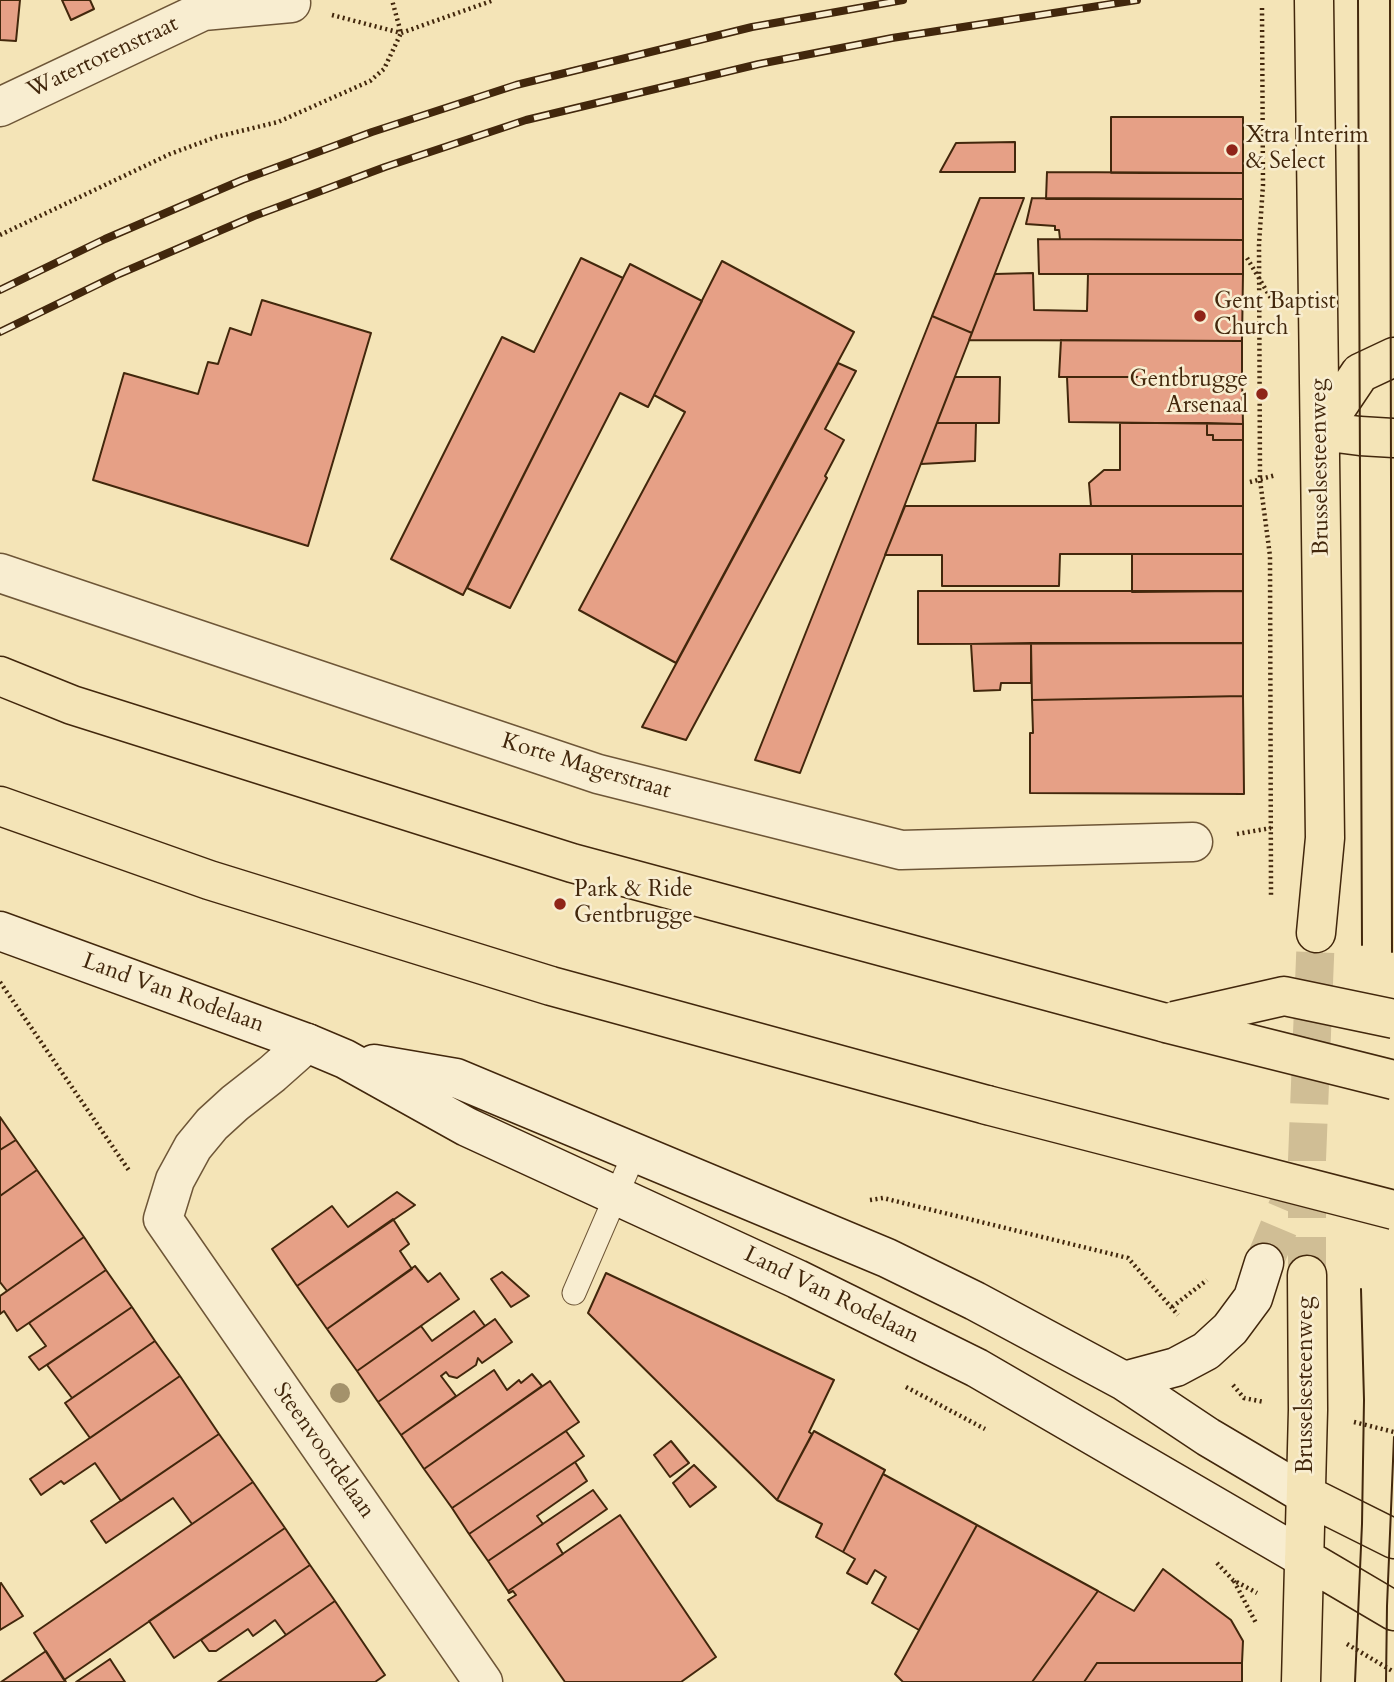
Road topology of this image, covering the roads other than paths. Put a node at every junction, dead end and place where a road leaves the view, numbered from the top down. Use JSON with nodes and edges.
{"nodes":[{"id":1,"x":292,"y":1,"type":"edge"},
{"id":2,"x":1314,"y":1,"type":"edge"},
{"id":3,"x":0,"y":107,"type":"edge"},
{"id":4,"x":1394,"y":357,"type":"edge"},
{"id":5,"x":1321,"y":431,"type":"junction"},
{"id":6,"x":1394,"y":438,"type":"edge"},
{"id":7,"x":0,"y":573,"type":"edge"},
{"id":8,"x":0,"y":676,"type":"edge"},
{"id":9,"x":0,"y":806,"type":"edge"},
{"id":10,"x":1193,"y":842,"type":"dead end"},
{"id":11,"x":0,"y":931,"type":"edge"},
{"id":12,"x":1317,"y":933,"type":"tunnel mouth"},
{"id":13,"x":1394,"y":1019,"type":"edge"},
{"id":14,"x":1166,"y":1023,"type":"junction"},
{"id":15,"x":307,"y":1042,"type":"junction"},
{"id":16,"x":345,"y":1059,"type":"junction"},
{"id":17,"x":1394,"y":1080,"type":"edge"},
{"id":18,"x":635,"y":1152,"type":"junction"},
{"id":19,"x":616,"y":1195,"type":"junction"},
{"id":20,"x":1394,"y":1210,"type":"edge"},
{"id":21,"x":1264,"y":1262,"type":"tunnel mouth"},
{"id":22,"x":1307,"y":1275,"type":"tunnel mouth"},
{"id":23,"x":573,"y":1293,"type":"dead end"},
{"id":24,"x":1124,"y":1381,"type":"junction"},
{"id":25,"x":1306,"y":1495,"type":"junction"},
{"id":26,"x":1394,"y":1539,"type":"edge"},
{"id":27,"x":1304,"y":1558,"type":"junction"},
{"id":28,"x":1394,"y":1611,"type":"edge"},
{"id":29,"x":483,"y":1682,"type":"edge"},
{"id":30,"x":1301,"y":1682,"type":"edge"}],
"edges":[{"from":1,"to":3,"type":"street","name":"Watertorenstraat"},
{"from":2,"to":5,"type":"main road","name":"Brusselsesteenweg"},
{"from":4,"to":5,"type":"main road"},
{"from":5,"to":6,"type":"main road"},
{"from":5,"to":12,"type":"main road","name":"Brusselsesteenweg"},
{"from":7,"to":10,"type":"street","name":"Korte Magerstraat"},
{"from":8,"to":14,"type":"main road"},
{"from":9,"to":20,"type":"main road","bridge":true},
{"from":11,"to":15,"type":"street","name":"Land Van Rodelaan"},
{"from":13,"to":14,"type":"main road","bridge":true},
{"from":14,"to":17,"type":"main road","bridge":true},
{"from":15,"to":16,"type":"street","name":"Land Van Rodelaan"},
{"from":15,"to":29,"type":"street","name":"Steenvoordelaan"},
{"from":16,"to":18,"type":"street","name":"Land Van Rodelaan"},
{"from":16,"to":19,"type":"street","name":"Land Van Rodelaan"},
{"from":18,"to":19,"type":"lane"},
{"from":18,"to":24,"type":"street","name":"Land Van Rodelaan"},
{"from":19,"to":23,"type":"lane"},
{"from":19,"to":27,"type":"street","name":"Land Van Rodelaan"},
{"from":21,"to":24,"type":"street"},
{"from":22,"to":25,"type":"main road","name":"Brusselsesteenweg"},
{"from":24,"to":25,"type":"street","name":"Land Van Rodelaan"},
{"from":25,"to":26,"type":"main road","name":"Brusselsesteenweg"},
{"from":25,"to":27,"type":"main road","name":"Brusselsesteenweg"},
{"from":27,"to":28,"type":"main road"},
{"from":27,"to":30,"type":"main road","name":"Brusselsesteenweg"}]}
